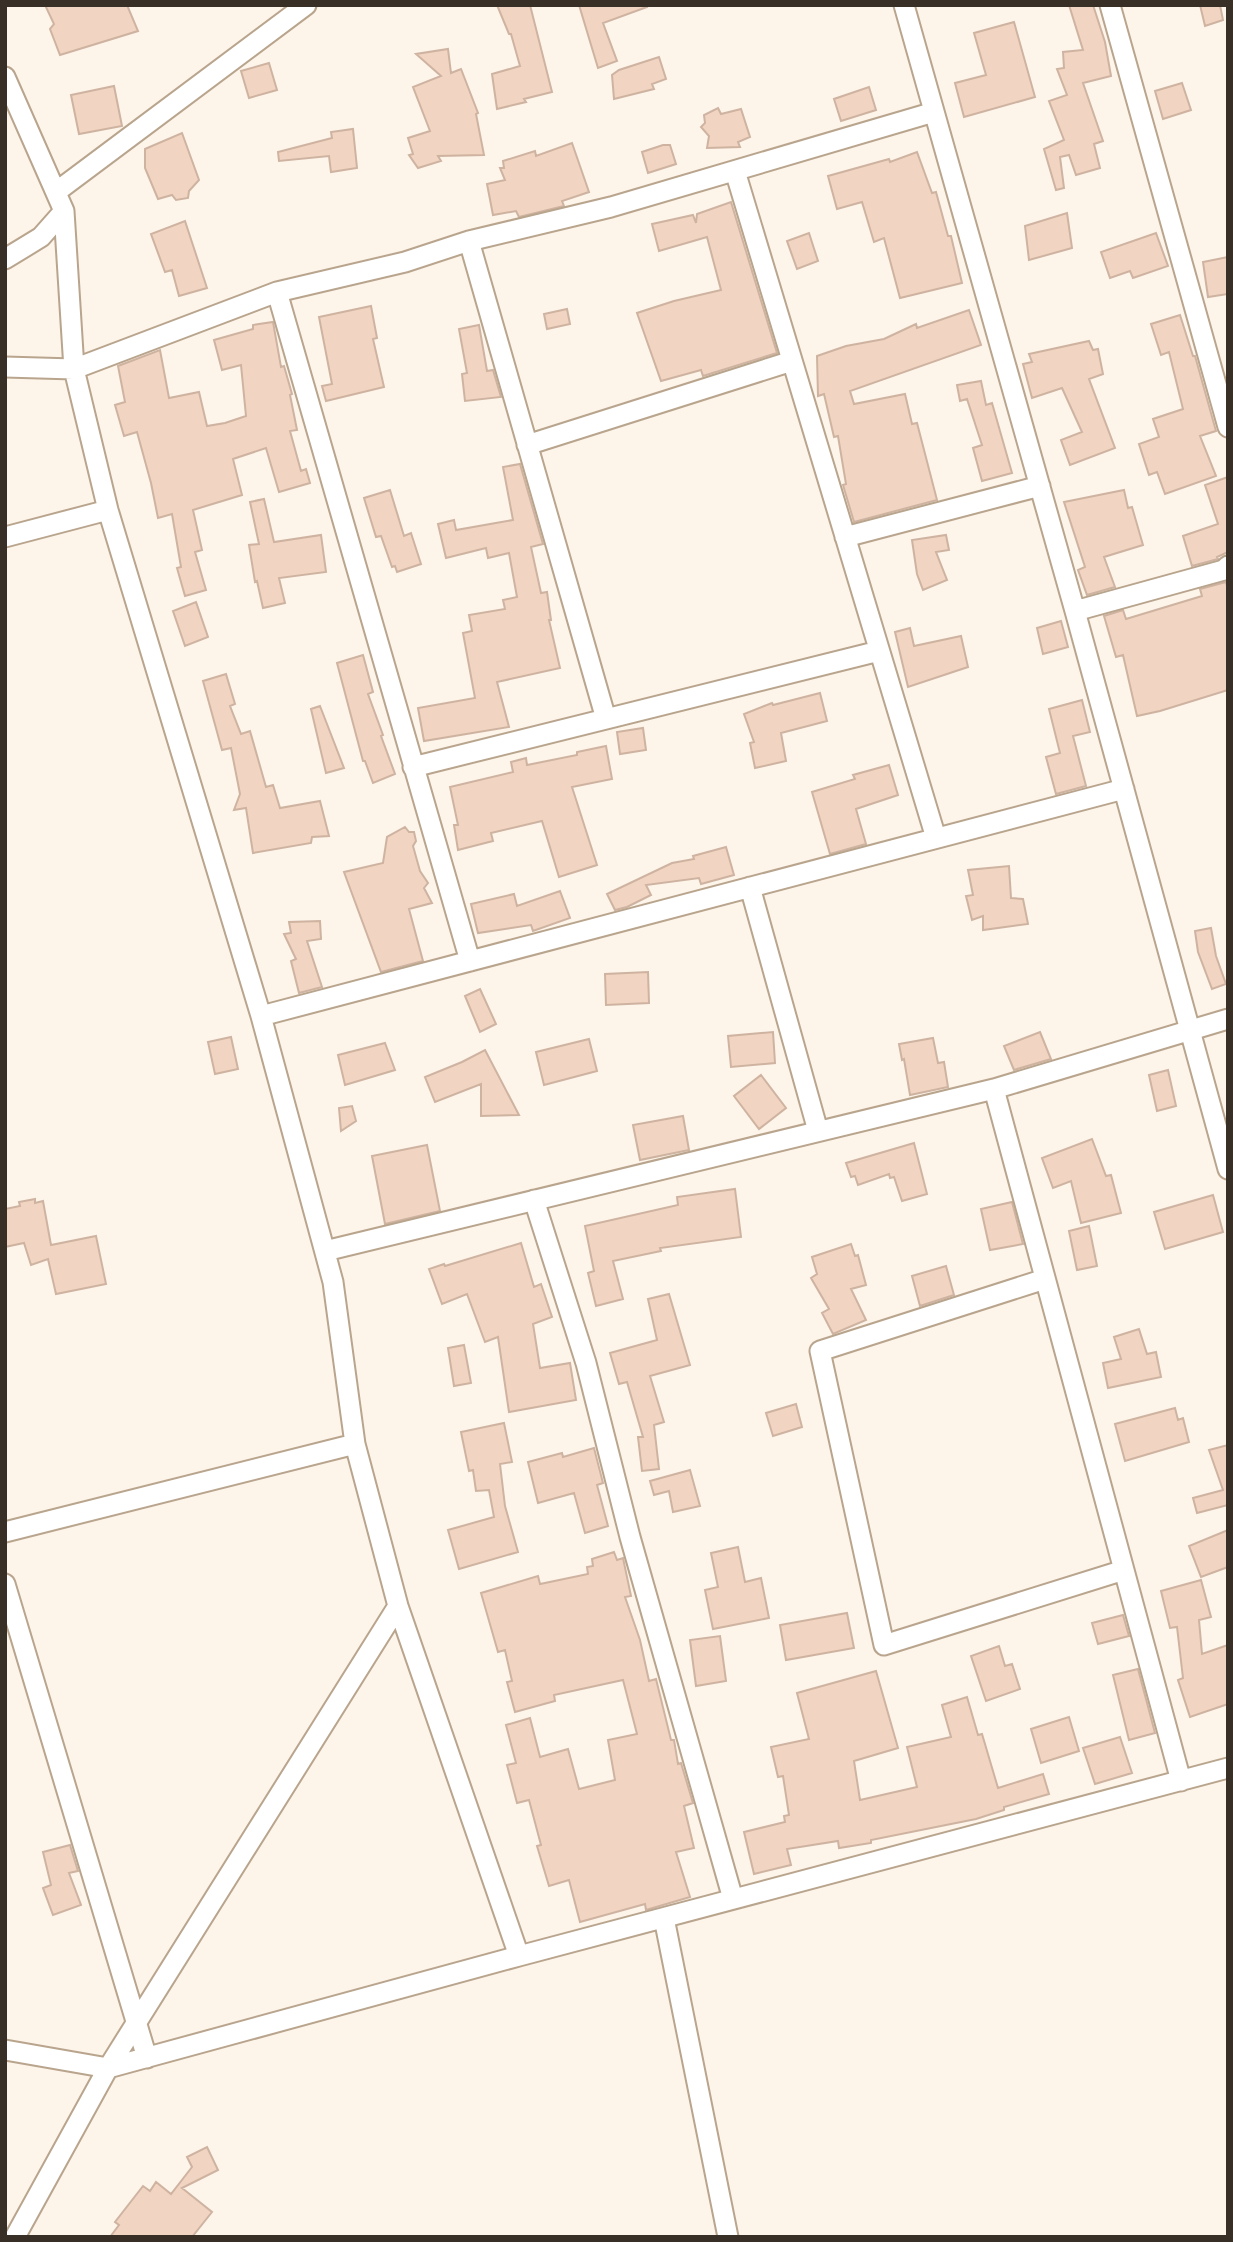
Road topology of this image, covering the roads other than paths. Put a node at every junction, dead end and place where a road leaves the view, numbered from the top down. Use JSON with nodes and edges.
{"nodes":[{"id":1,"x":306,"y":5,"type":"edge"},
{"id":2,"x":904,"y":5,"type":"edge"},
{"id":3,"x":1111,"y":5,"type":"edge"},
{"id":4,"x":5,"y":77,"type":"edge"},
{"id":5,"x":934,"y":112,"type":"junction"},
{"id":6,"x":735,"y":171,"type":"junction"},
{"id":7,"x":56,"y":192,"type":"junction"},
{"id":8,"x":64,"y":211,"type":"junction"},
{"id":9,"x":469,"y":241,"type":"junction"},
{"id":10,"x":5,"y":259,"type":"edge"},
{"id":11,"x":277,"y":292,"type":"junction"},
{"id":12,"x":792,"y":361,"type":"junction"},
{"id":13,"x":5,"y":367,"type":"edge"},
{"id":14,"x":74,"y":369,"type":"junction"},
{"id":15,"x":1228,"y":427,"type":"edge"},
{"id":16,"x":527,"y":445,"type":"junction"},
{"id":17,"x":1040,"y":486,"type":"junction"},
{"id":18,"x":108,"y":510,"type":"junction"},
{"id":19,"x":5,"y":537,"type":"edge"},
{"id":20,"x":845,"y":537,"type":"junction"},
{"id":21,"x":1228,"y":566,"type":"edge"},
{"id":22,"x":1075,"y":611,"type":"junction"},
{"id":23,"x":879,"y":651,"type":"junction"},
{"id":24,"x":606,"y":719,"type":"junction"},
{"id":25,"x":413,"y":767,"type":"junction"},
{"id":26,"x":1124,"y":789,"type":"junction"},
{"id":27,"x":936,"y":838,"type":"junction"},
{"id":28,"x":750,"y":887,"type":"junction"},
{"id":29,"x":470,"y":961,"type":"junction"},
{"id":30,"x":261,"y":1016,"type":"junction"},
{"id":31,"x":1228,"y":1019,"type":"edge"},
{"id":32,"x":1191,"y":1031,"type":"junction"},
{"id":33,"x":994,"y":1088,"type":"junction"},
{"id":34,"x":818,"y":1131,"type":"junction"},
{"id":35,"x":1228,"y":1169,"type":"edge"},
{"id":36,"x":534,"y":1200,"type":"junction"},
{"id":37,"x":325,"y":1251,"type":"junction"},
{"id":38,"x":1045,"y":1279,"type":"junction"},
{"id":39,"x":355,"y":1444,"type":"junction"},
{"id":40,"x":5,"y":1532,"type":"edge"},
{"id":41,"x":1124,"y":1570,"type":"junction"},
{"id":42,"x":5,"y":1584,"type":"edge"},
{"id":43,"x":398,"y":1606,"type":"junction"},
{"id":44,"x":1228,"y":1768,"type":"edge"},
{"id":45,"x":1181,"y":1781,"type":"junction"},
{"id":46,"x":733,"y":1899,"type":"junction"},
{"id":47,"x":664,"y":1918,"type":"junction"},
{"id":48,"x":519,"y":1956,"type":"junction"},
{"id":49,"x":136,"y":2023,"type":"junction"},
{"id":50,"x":5,"y":2050,"type":"edge"},
{"id":51,"x":147,"y":2058,"type":"junction"},
{"id":52,"x":108,"y":2068,"type":"junction"},
{"id":53,"x":15,"y":2237,"type":"edge"},
{"id":54,"x":728,"y":2237,"type":"edge"}],
"edges":[{"from":1,"to":7,"type":"street"},
{"from":2,"to":5,"type":"street"},
{"from":3,"to":15,"type":"street"},
{"from":4,"to":7,"type":"street"},
{"from":5,"to":6,"type":"street"},
{"from":5,"to":17,"type":"street"},
{"from":6,"to":9,"type":"street"},
{"from":6,"to":12,"type":"street"},
{"from":7,"to":8,"type":"street"},
{"from":8,"to":10,"type":"street"},
{"from":8,"to":14,"type":"street"},
{"from":9,"to":11,"type":"street"},
{"from":9,"to":16,"type":"street"},
{"from":11,"to":14,"type":"street"},
{"from":11,"to":25,"type":"street"},
{"from":12,"to":16,"type":"street"},
{"from":12,"to":20,"type":"street"},
{"from":13,"to":14,"type":"street"},
{"from":14,"to":18,"type":"street"},
{"from":16,"to":24,"type":"street"},
{"from":17,"to":20,"type":"street"},
{"from":17,"to":22,"type":"street"},
{"from":18,"to":19,"type":"street"},
{"from":18,"to":30,"type":"street"},
{"from":20,"to":23,"type":"street"},
{"from":21,"to":22,"type":"street"},
{"from":22,"to":26,"type":"street"},
{"from":23,"to":24,"type":"street"},
{"from":23,"to":27,"type":"street"},
{"from":24,"to":25,"type":"street"},
{"from":25,"to":29,"type":"street"},
{"from":26,"to":27,"type":"street"},
{"from":26,"to":32,"type":"street"},
{"from":27,"to":28,"type":"street"},
{"from":28,"to":29,"type":"street"},
{"from":28,"to":34,"type":"street"},
{"from":29,"to":30,"type":"street"},
{"from":30,"to":37,"type":"street"},
{"from":31,"to":32,"type":"street"},
{"from":32,"to":33,"type":"street"},
{"from":32,"to":35,"type":"street"},
{"from":33,"to":34,"type":"street"},
{"from":33,"to":38,"type":"street"},
{"from":34,"to":36,"type":"street"},
{"from":36,"to":37,"type":"street"},
{"from":36,"to":46,"type":"street"},
{"from":37,"to":39,"type":"street"},
{"from":38,"to":41,"type":"street"},
{"from":38,"to":41,"type":"street"},
{"from":39,"to":40,"type":"street"},
{"from":39,"to":43,"type":"street"},
{"from":41,"to":45,"type":"street"},
{"from":42,"to":49,"type":"street"},
{"from":43,"to":48,"type":"street"},
{"from":43,"to":49,"type":"street"},
{"from":44,"to":45,"type":"street"},
{"from":45,"to":46,"type":"street"},
{"from":46,"to":47,"type":"street"},
{"from":47,"to":48,"type":"street"},
{"from":47,"to":54,"type":"street"},
{"from":48,"to":51,"type":"street"},
{"from":49,"to":51,"type":"street"},
{"from":49,"to":52,"type":"street"},
{"from":50,"to":52,"type":"street"},
{"from":51,"to":52,"type":"street"},
{"from":52,"to":53,"type":"street"}]}
